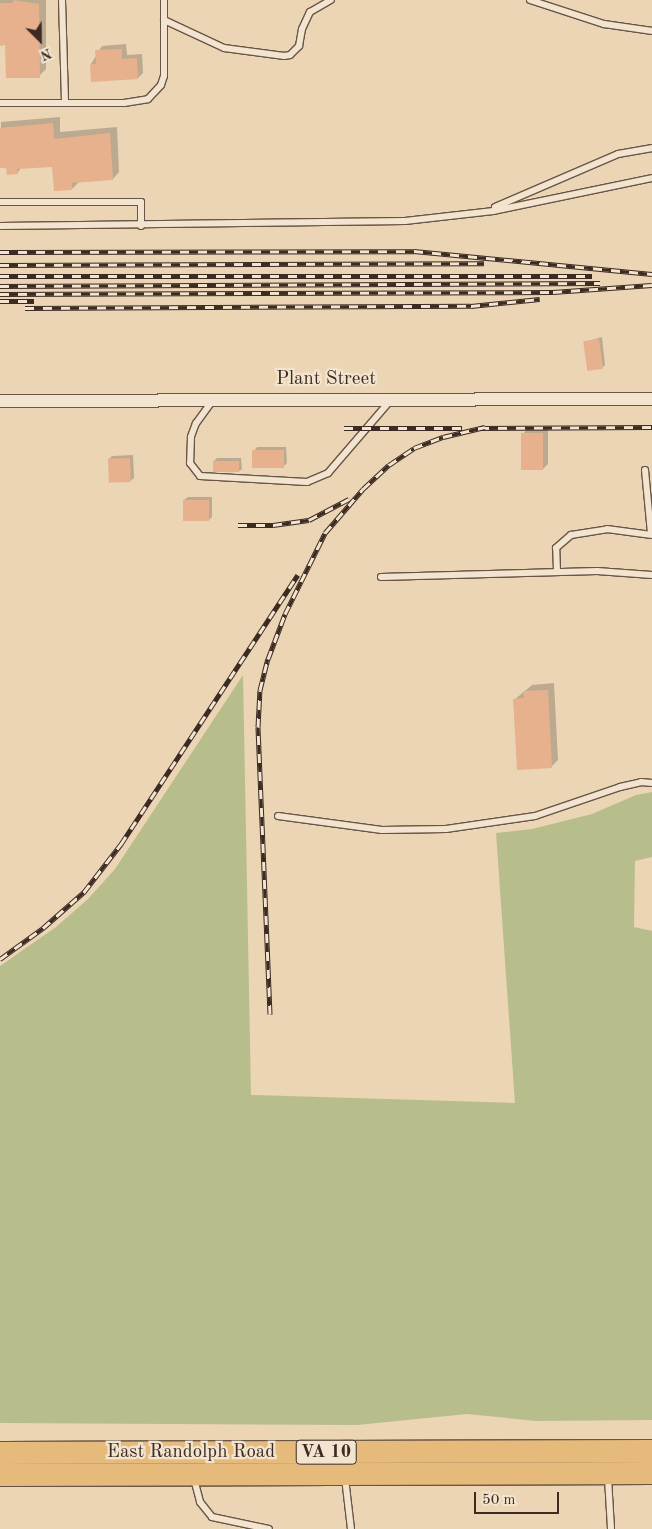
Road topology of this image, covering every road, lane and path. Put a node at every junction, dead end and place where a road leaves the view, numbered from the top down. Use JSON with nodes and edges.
{"nodes":[{"id":1,"x":62,"y":0,"type":"edge"},
{"id":2,"x":164,"y":0,"type":"edge"},
{"id":3,"x":331,"y":0,"type":"edge"},
{"id":4,"x":530,"y":0,"type":"edge"},
{"id":5,"x":164,"y":20,"type":"junction"},
{"id":6,"x":652,"y":30,"type":"edge"},
{"id":7,"x":0,"y":103,"type":"edge"},
{"id":8,"x":65,"y":103,"type":"junction"},
{"id":9,"x":652,"y":148,"type":"edge"},
{"id":10,"x":652,"y":178,"type":"edge"},
{"id":11,"x":0,"y":202,"type":"edge"},
{"id":12,"x":480,"y":213,"type":"junction"},
{"id":13,"x":0,"y":226,"type":"edge"},
{"id":14,"x":141,"y":226,"type":"junction"},
{"id":15,"x":214,"y":398,"type":"junction"},
{"id":16,"x":393,"y":398,"type":"junction"},
{"id":17,"x":652,"y":399,"type":"edge"},
{"id":18,"x":0,"y":401,"type":"edge"},
{"id":19,"x":645,"y":470,"type":"dead end"},
{"id":20,"x":651,"y":534,"type":"edge"},
{"id":21,"x":556,"y":572,"type":"junction"},
{"id":22,"x":652,"y":575,"type":"edge"},
{"id":23,"x":381,"y":577,"type":"dead end"},
{"id":24,"x":652,"y":783,"type":"edge"},
{"id":25,"x":278,"y":816,"type":"dead end"},
{"id":26,"x":652,"y":1451,"type":"edge"},
{"id":27,"x":0,"y":1453,"type":"edge"},
{"id":28,"x":608,"y":1462,"type":"junction"},
{"id":29,"x":192,"y":1463,"type":"junction"},
{"id":30,"x":345,"y":1473,"type":"junction"},
{"id":31,"x":652,"y":1473,"type":"edge"},
{"id":32,"x":0,"y":1475,"type":"edge"},
{"id":33,"x":269,"y":1529,"type":"edge"},
{"id":34,"x":351,"y":1529,"type":"edge"},
{"id":35,"x":611,"y":1529,"type":"edge"}],
"edges":[{"from":1,"to":8,"type":"lane"},
{"from":2,"to":5,"type":"lane"},
{"from":3,"to":5,"type":"lane"},
{"from":4,"to":6,"type":"lane"},
{"from":5,"to":8,"type":"lane"},
{"from":7,"to":8,"type":"lane"},
{"from":9,"to":12,"type":"lane"},
{"from":10,"to":12,"type":"lane"},
{"from":11,"to":14,"type":"lane"},
{"from":12,"to":14,"type":"lane"},
{"from":13,"to":14,"type":"lane"},
{"from":15,"to":16,"type":"street","name":"Plant Street"},
{"from":15,"to":16,"type":"lane"},
{"from":15,"to":18,"type":"street","name":"Plant Street"},
{"from":16,"to":17,"type":"street","name":"Plant Street"},
{"from":19,"to":20,"type":"lane"},
{"from":20,"to":21,"type":"lane"},
{"from":21,"to":22,"type":"lane"},
{"from":21,"to":23,"type":"lane"},
{"from":24,"to":25,"type":"lane"},
{"from":26,"to":28,"type":"highway","name":"East Randolph Road","number":"VA 10"},
{"from":27,"to":29,"type":"highway","name":"East Randolph Road","number":"VA 10"},
{"from":28,"to":29,"type":"highway","name":"East Randolph Road","number":"VA 10"},
{"from":28,"to":30,"type":"highway","name":"East Randolph Road","number":"VA 10"},
{"from":28,"to":31,"type":"highway","name":"East Randolph Road","number":"VA 10"},
{"from":28,"to":35,"type":"lane"},
{"from":29,"to":30,"type":"highway","name":"East Randolph Road","number":"VA 10"},
{"from":29,"to":32,"type":"highway","name":"East Randolph Road","number":"VA 10"},
{"from":29,"to":33,"type":"lane"},
{"from":30,"to":34,"type":"lane"}]}
